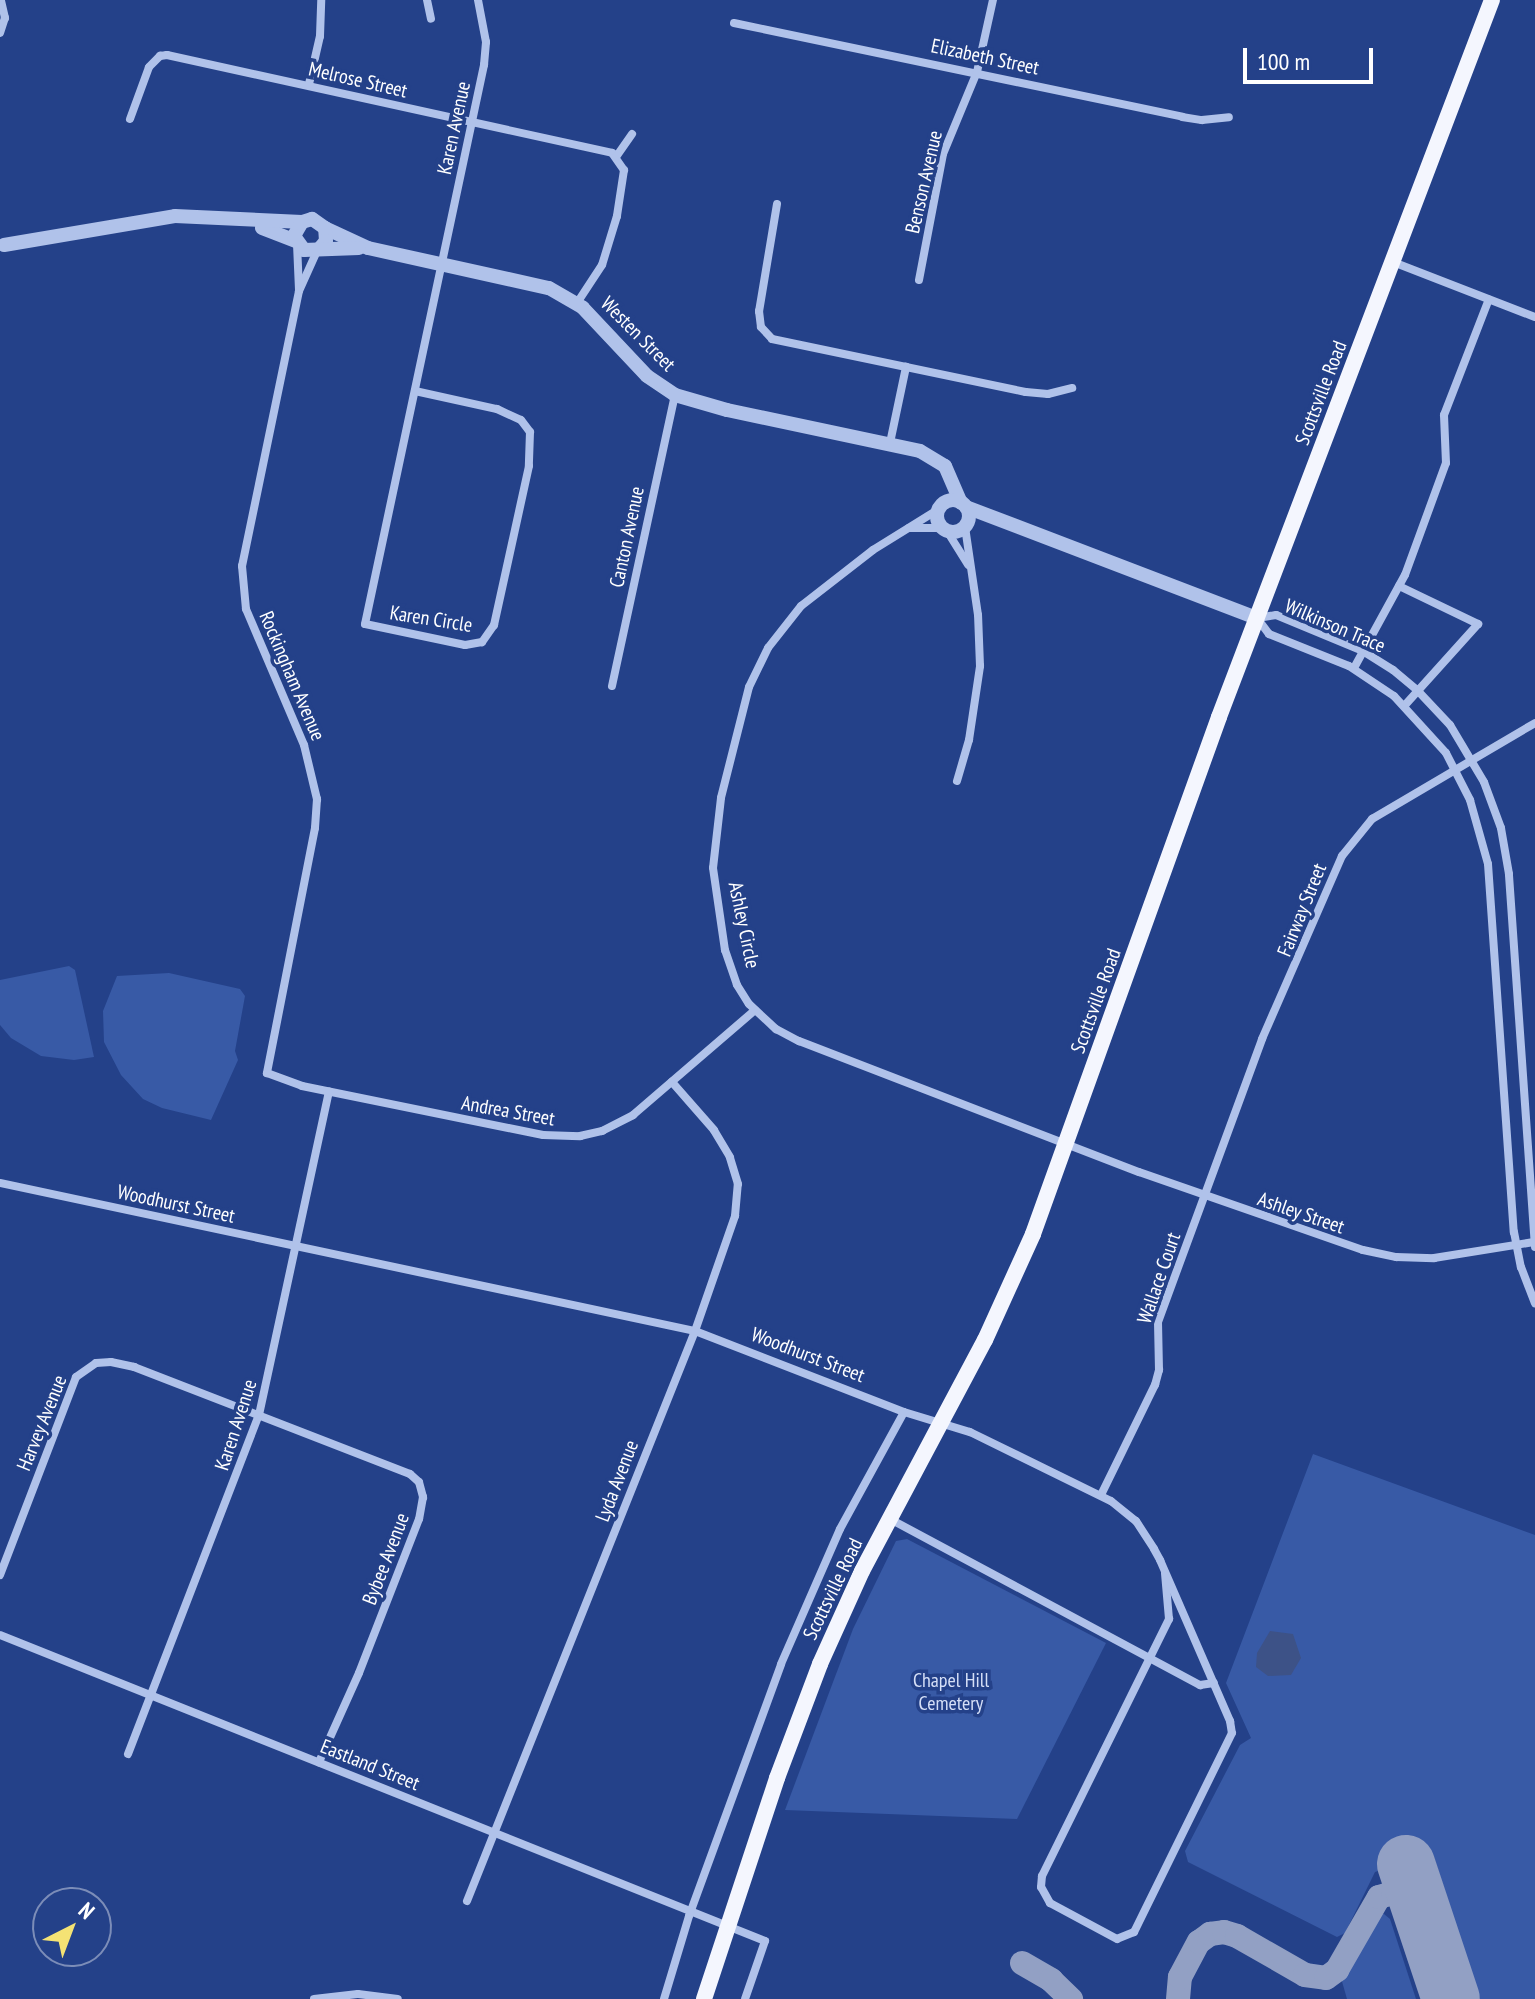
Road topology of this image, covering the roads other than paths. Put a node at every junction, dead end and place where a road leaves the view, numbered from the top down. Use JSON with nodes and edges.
{"nodes":[{"id":1,"x":1,"y":0,"type":"edge"},
{"id":2,"x":321,"y":0,"type":"edge"},
{"id":3,"x":427,"y":0,"type":"edge"},
{"id":4,"x":478,"y":0,"type":"edge"},
{"id":5,"x":993,"y":0,"type":"edge"},
{"id":6,"x":1492,"y":0,"type":"edge"},
{"id":7,"x":431,"y":19,"type":"dead end"},
{"id":8,"x":734,"y":23,"type":"dead end"},
{"id":9,"x":0,"y":33,"type":"edge"},
{"id":10,"x":977,"y":72,"type":"junction"},
{"id":11,"x":309,"y":84,"type":"junction"},
{"id":12,"x":1229,"y":117,"type":"dead end"},
{"id":13,"x":130,"y":119,"type":"dead end"},
{"id":14,"x":471,"y":122,"type":"junction"},
{"id":15,"x":632,"y":134,"type":"dead end"},
{"id":16,"x":616,"y":157,"type":"junction"},
{"id":17,"x":777,"y":204,"type":"dead end"},
{"id":18,"x":302,"y":222,"type":"junction"},
{"id":19,"x":325,"y":228,"type":"junction"},
{"id":20,"x":296,"y":243,"type":"junction"},
{"id":21,"x":2,"y":245,"type":"edge"},
{"id":22,"x":368,"y":248,"type":"junction"},
{"id":23,"x":319,"y":249,"type":"junction"},
{"id":24,"x":1392,"y":262,"type":"junction"},
{"id":25,"x":443,"y":263,"type":"junction"},
{"id":26,"x":919,"y":280,"type":"dead end"},
{"id":27,"x":299,"y":291,"type":"junction"},
{"id":28,"x":1489,"y":299,"type":"junction"},
{"id":29,"x":577,"y":303,"type":"junction"},
{"id":30,"x":1535,"y":317,"type":"edge"},
{"id":31,"x":906,"y":367,"type":"junction"},
{"id":32,"x":1072,"y":388,"type":"dead end"},
{"id":33,"x":415,"y":391,"type":"junction"},
{"id":34,"x":675,"y":395,"type":"junction"},
{"id":35,"x":890,"y":443,"type":"junction"},
{"id":36,"x":929,"y":455,"type":"junction"},
{"id":37,"x":964,"y":505,"type":"junction"},
{"id":38,"x":940,"y":508,"type":"junction"},
{"id":39,"x":1006,"y":522,"type":"junction"},
{"id":40,"x":966,"y":526,"type":"junction"},
{"id":41,"x":908,"y":528,"type":"junction"},
{"id":42,"x":944,"y":529,"type":"junction"},
{"id":43,"x":968,"y":565,"type":"junction"},
{"id":44,"x":1399,"y":586,"type":"junction"},
{"id":45,"x":1257,"y":618,"type":"junction"},
{"id":46,"x":1363,"y":651,"type":"junction"},
{"id":47,"x":1354,"y":668,"type":"junction"},
{"id":48,"x":612,"y":686,"type":"dead end"},
{"id":49,"x":1417,"y":690,"type":"junction"},
{"id":50,"x":1405,"y":705,"type":"junction"},
{"id":51,"x":1535,"y":723,"type":"edge"},
{"id":52,"x":1474,"y":761,"type":"junction"},
{"id":53,"x":1457,"y":771,"type":"junction"},
{"id":54,"x":957,"y":781,"type":"dead end"},
{"id":55,"x":755,"y":1010,"type":"junction"},
{"id":56,"x":267,"y":1073,"type":"joint"},
{"id":57,"x":672,"y":1082,"type":"junction"},
{"id":58,"x":329,"y":1091,"type":"junction"},
{"id":59,"x":1066,"y":1143,"type":"junction"},
{"id":60,"x":0,"y":1183,"type":"edge"},
{"id":61,"x":1206,"y":1196,"type":"junction"},
{"id":62,"x":1516,"y":1245,"type":"junction"},
{"id":63,"x":1535,"y":1245,"type":"edge"},
{"id":64,"x":296,"y":1247,"type":"junction"},
{"id":65,"x":1535,"y":1303,"type":"edge"},
{"id":66,"x":695,"y":1331,"type":"junction"},
{"id":67,"x":904,"y":1412,"type":"junction"},
{"id":68,"x":259,"y":1415,"type":"junction"},
{"id":69,"x":942,"y":1422,"type":"junction"},
{"id":70,"x":1101,"y":1495,"type":"junction"},
{"id":71,"x":889,"y":1519,"type":"junction"},
{"id":72,"x":1165,"y":1573,"type":"junction"},
{"id":73,"x":0,"y":1575,"type":"edge"},
{"id":74,"x":0,"y":1635,"type":"edge"},
{"id":75,"x":1152,"y":1659,"type":"junction"},
{"id":76,"x":1214,"y":1683,"type":"junction"},
{"id":77,"x":150,"y":1696,"type":"junction"},
{"id":78,"x":128,"y":1754,"type":"dead end"},
{"id":79,"x":319,"y":1762,"type":"junction"},
{"id":80,"x":495,"y":1831,"type":"junction"},
{"id":81,"x":467,"y":1901,"type":"dead end"},
{"id":82,"x":692,"y":1909,"type":"junction"},
{"id":83,"x":728,"y":1924,"type":"junction"},
{"id":84,"x":314,"y":1999,"type":"edge"},
{"id":85,"x":398,"y":1999,"type":"edge"},
{"id":86,"x":664,"y":1999,"type":"edge"},
{"id":87,"x":704,"y":1999,"type":"edge"},
{"id":88,"x":745,"y":1999,"type":"edge"}],
"edges":[{"from":1,"to":9,"type":"street"},
{"from":2,"to":11,"type":"street"},
{"from":3,"to":7,"type":"street"},
{"from":4,"to":14,"type":"street","name":"Karen Avenue"},
{"from":5,"to":10,"type":"street","name":"Benson Avenue"},
{"from":6,"to":24,"type":"main road","name":"Scottsville Road"},
{"from":8,"to":10,"type":"street","name":"Elizabeth Street"},
{"from":10,"to":12,"type":"street","name":"Elizabeth Street"},
{"from":10,"to":26,"type":"street","name":"Benson Avenue"},
{"from":11,"to":13,"type":"street","name":"Melrose Street"},
{"from":11,"to":14,"type":"street","name":"Melrose Street"},
{"from":14,"to":16,"type":"street","name":"Melrose Street"},
{"from":14,"to":25,"type":"street","name":"Karen Avenue"},
{"from":15,"to":16,"type":"street"},
{"from":16,"to":29,"type":"street"},
{"from":17,"to":31,"type":"street"},
{"from":18,"to":19,"type":"street"},
{"from":18,"to":20,"type":"street"},
{"from":18,"to":21,"type":"street"},
{"from":19,"to":22,"type":"street","name":"Westen Street"},
{"from":19,"to":23,"type":"street"},
{"from":20,"to":21,"type":"street"},
{"from":20,"to":23,"type":"street"},
{"from":20,"to":27,"type":"street","name":"Rockingham Avenue"},
{"from":22,"to":23,"type":"street","name":"Westen Street"},
{"from":22,"to":25,"type":"street","name":"Westen Street"},
{"from":23,"to":27,"type":"street","name":"Rockingham Avenue"},
{"from":24,"to":28,"type":"street"},
{"from":24,"to":45,"type":"main road","name":"Scottsville Road"},
{"from":25,"to":29,"type":"street","name":"Westen Street"},
{"from":25,"to":33,"type":"street","name":"Karen Circle"},
{"from":27,"to":56,"type":"street","name":"Rockingham Avenue"},
{"from":28,"to":30,"type":"street"},
{"from":28,"to":44,"type":"street"},
{"from":29,"to":34,"type":"street","name":"Westen Street"},
{"from":31,"to":32,"type":"street"},
{"from":31,"to":35,"type":"street"},
{"from":33,"to":33,"type":"street","name":"Karen Circle"},
{"from":34,"to":35,"type":"street","name":"Westen Street"},
{"from":34,"to":48,"type":"street","name":"Canton Avenue"},
{"from":35,"to":36,"type":"street","name":"Westen Street"},
{"from":36,"to":37,"type":"street"},
{"from":36,"to":38,"type":"street"},
{"from":37,"to":38,"type":"street"},
{"from":37,"to":39,"type":"street"},
{"from":37,"to":40,"type":"street"},
{"from":38,"to":41,"type":"street","name":"Ashley Circle"},
{"from":38,"to":42,"type":"street"},
{"from":39,"to":40,"type":"street"},
{"from":39,"to":45,"type":"street"},
{"from":40,"to":42,"type":"street"},
{"from":40,"to":43,"type":"street"},
{"from":41,"to":42,"type":"street"},
{"from":41,"to":55,"type":"street","name":"Ashley Circle"},
{"from":42,"to":43,"type":"street"},
{"from":43,"to":54,"type":"street"},
{"from":44,"to":46,"type":"street"},
{"from":44,"to":49,"type":"street"},
{"from":45,"to":46,"type":"street","name":"Wilkinson Trace"},
{"from":45,"to":47,"type":"street","name":"Wilkinson Trace"},
{"from":45,"to":59,"type":"main road","name":"Scottsville Road"},
{"from":46,"to":47,"type":"street"},
{"from":46,"to":49,"type":"street","name":"Wilkinson Trace"},
{"from":47,"to":50,"type":"street","name":"Wilkinson Trace"},
{"from":49,"to":50,"type":"street"},
{"from":49,"to":52,"type":"street","name":"Wilkinson Trace"},
{"from":50,"to":53,"type":"street","name":"Wilkinson Trace"},
{"from":51,"to":52,"type":"street","name":"Fairway Street"},
{"from":52,"to":53,"type":"street","name":"Fairway Street"},
{"from":52,"to":63,"type":"street","name":"Wilkinson Trace"},
{"from":53,"to":61,"type":"street","name":"Fairway Street"},
{"from":53,"to":62,"type":"street","name":"Wilkinson Trace"},
{"from":55,"to":57,"type":"street","name":"Andrea Street"},
{"from":55,"to":59,"type":"street","name":"Ashley Circle"},
{"from":56,"to":58,"type":"street","name":"Andrea Street"},
{"from":57,"to":58,"type":"street","name":"Andrea Street"},
{"from":57,"to":66,"type":"street","name":"Lyda Avenue"},
{"from":58,"to":64,"type":"street","name":"Karen Avenue"},
{"from":59,"to":61,"type":"street","name":"Ashley Street"},
{"from":59,"to":69,"type":"main road","name":"Scottsville Road"},
{"from":60,"to":64,"type":"street","name":"Woodhurst Street"},
{"from":61,"to":62,"type":"street","name":"Ashley Street"},
{"from":61,"to":70,"type":"street","name":"Wallace Court"},
{"from":62,"to":63,"type":"street","name":"Ashley Street"},
{"from":62,"to":65,"type":"street","name":"Wilkinson Trace"},
{"from":64,"to":66,"type":"street","name":"Woodhurst Street"},
{"from":64,"to":68,"type":"street","name":"Karen Avenue"},
{"from":66,"to":67,"type":"street","name":"Woodhurst Street"},
{"from":66,"to":80,"type":"street","name":"Lyda Avenue"},
{"from":67,"to":69,"type":"street","name":"Woodhurst Street"},
{"from":67,"to":82,"type":"street"},
{"from":68,"to":73,"type":"street","name":"Harvey Avenue"},
{"from":68,"to":77,"type":"street","name":"Karen Avenue"},
{"from":68,"to":79,"type":"street","name":"Bybee Avenue"},
{"from":69,"to":70,"type":"street","name":"Woodhurst Street"},
{"from":69,"to":71,"type":"main road","name":"Scottsville Road"},
{"from":70,"to":72,"type":"street","name":"Woodhurst Street"},
{"from":71,"to":75,"type":"street"},
{"from":71,"to":83,"type":"main road","name":"Scottsville Road"},
{"from":72,"to":75,"type":"street"},
{"from":72,"to":76,"type":"street","name":"Woodhurst Street"},
{"from":74,"to":77,"type":"street","name":"Eastland Street"},
{"from":75,"to":76,"type":"street"},
{"from":75,"to":76,"type":"street","name":"Woodhurst Street"},
{"from":77,"to":78,"type":"street","name":"Karen Avenue"},
{"from":77,"to":79,"type":"street","name":"Eastland Street"},
{"from":79,"to":80,"type":"street","name":"Eastland Street"},
{"from":80,"to":81,"type":"street","name":"Lyda Avenue"},
{"from":80,"to":82,"type":"street","name":"Eastland Street"},
{"from":82,"to":83,"type":"street","name":"Eastland Street"},
{"from":82,"to":86,"type":"street"},
{"from":83,"to":87,"type":"main road","name":"Scottsville Road"},
{"from":83,"to":88,"type":"street","name":"Eastland Street"},
{"from":84,"to":85,"type":"street"}]}
